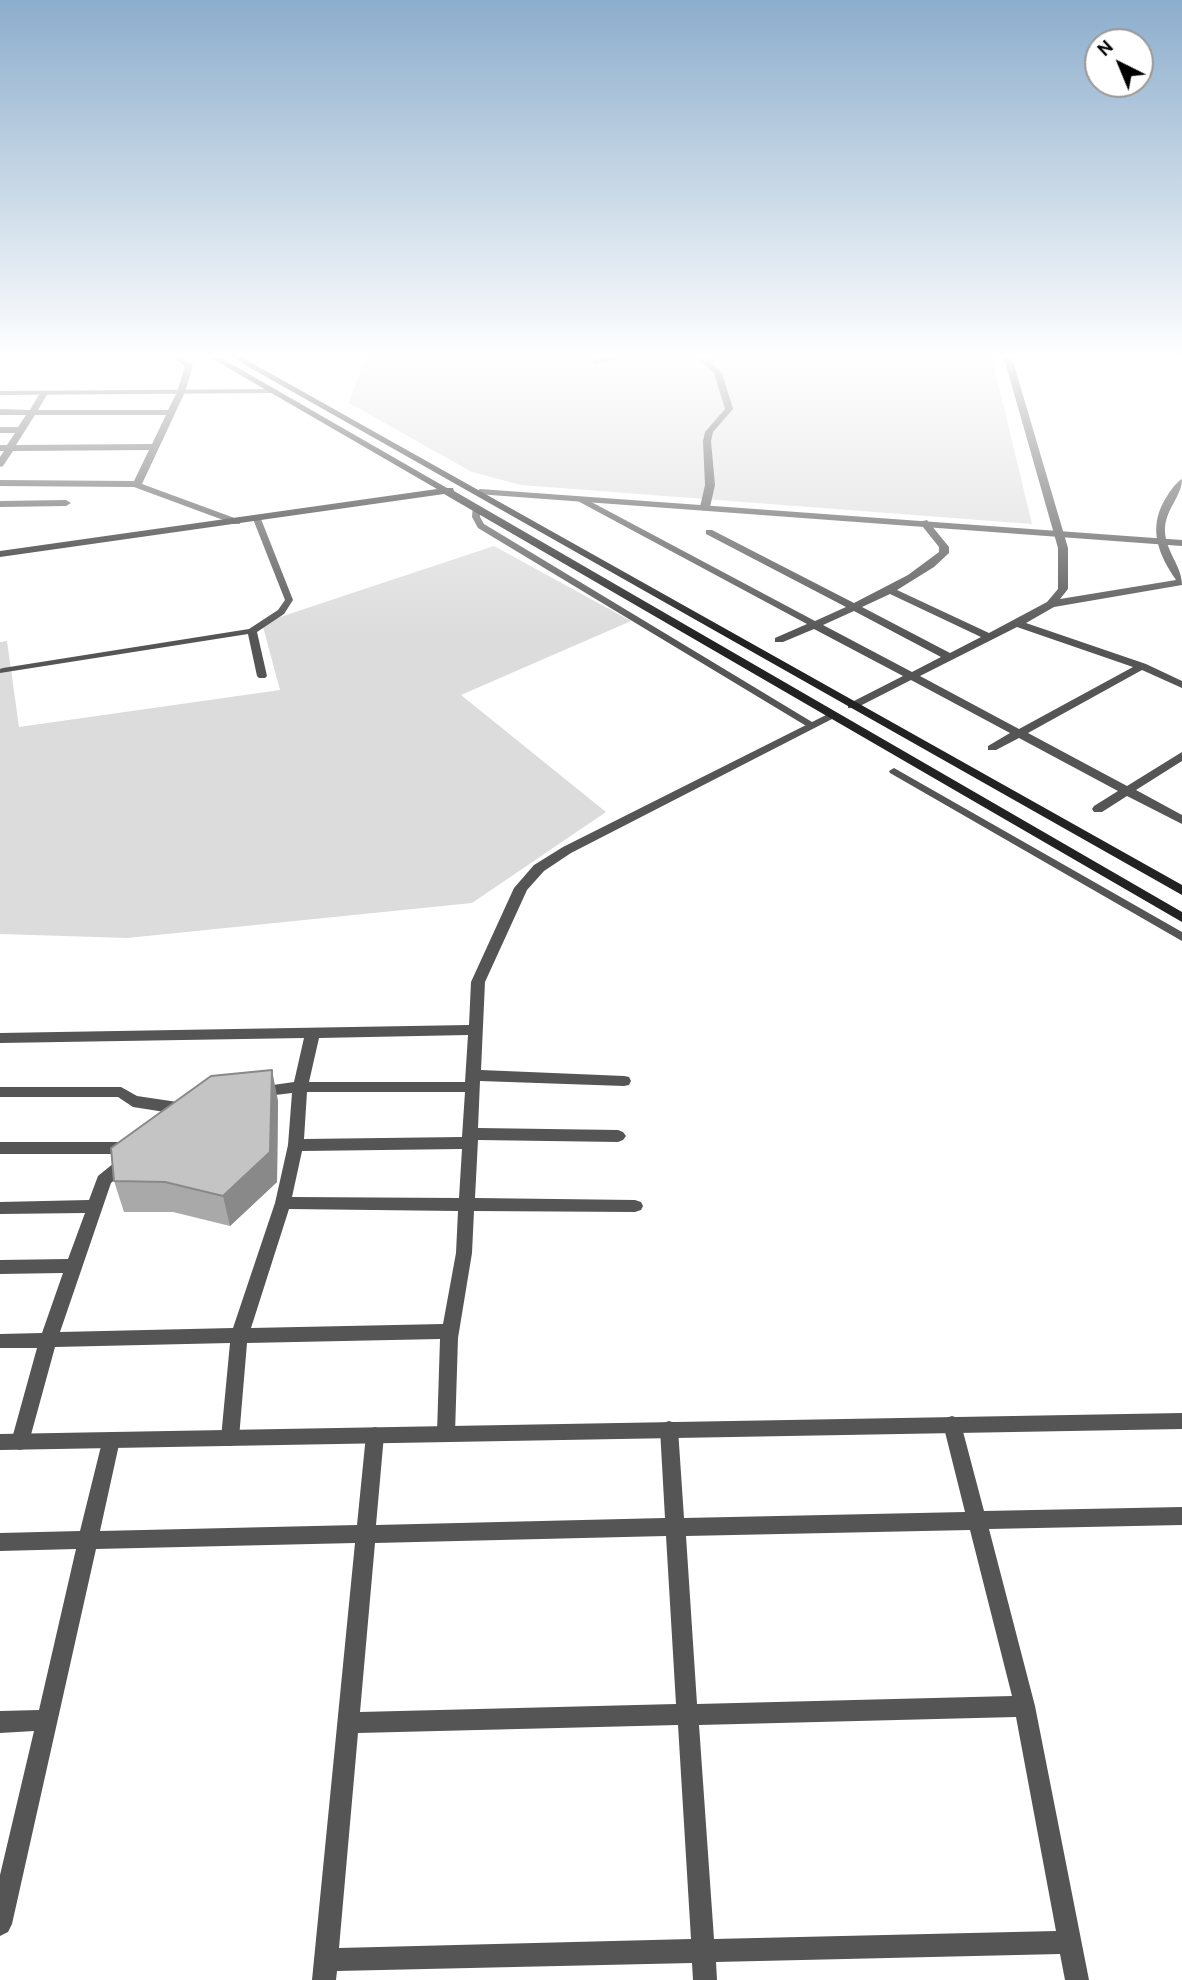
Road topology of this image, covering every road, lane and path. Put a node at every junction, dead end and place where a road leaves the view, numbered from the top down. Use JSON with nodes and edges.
{"nodes":[{"id":1,"x":152,"y":450,"type":"edge"},
{"id":2,"x":378,"y":450,"type":"edge"},
{"id":3,"x":405,"y":450,"type":"edge"},
{"id":4,"x":708,"y":450,"type":"edge"},
{"id":5,"x":1035,"y":450,"type":"edge"},
{"id":6,"x":1182,"y":482,"type":"edge"},
{"id":7,"x":0,"y":483,"type":"edge"},
{"id":8,"x":137,"y":484,"type":"junction"},
{"id":9,"x":449,"y":490,"type":"junction"},
{"id":10,"x":480,"y":492,"type":"junction"},
{"id":11,"x":579,"y":499,"type":"junction"},
{"id":12,"x":66,"y":503,"type":"dead end"},
{"id":13,"x":0,"y":504,"type":"edge"},
{"id":14,"x":476,"y":506,"type":"junction"},
{"id":15,"x":705,"y":507,"type":"junction"},
{"id":16,"x":257,"y":519,"type":"junction"},
{"id":17,"x":237,"y":522,"type":"junction"},
{"id":18,"x":924,"y":522,"type":"junction"},
{"id":19,"x":709,"y":532,"type":"dead end"},
{"id":20,"x":1059,"y":532,"type":"junction"},
{"id":21,"x":1160,"y":541,"type":"junction"},
{"id":22,"x":1182,"y":542,"type":"edge"},
{"id":23,"x":0,"y":554,"type":"edge"},
{"id":24,"x":1182,"y":581,"type":"edge"},
{"id":25,"x":888,"y":589,"type":"junction"},
{"id":26,"x":1051,"y":604,"type":"junction"},
{"id":27,"x":851,"y":607,"type":"junction"},
{"id":28,"x":1016,"y":623,"type":"junction"},
{"id":29,"x":816,"y":624,"type":"junction"},
{"id":30,"x":252,"y":631,"type":"junction"},
{"id":31,"x":989,"y":637,"type":"junction"},
{"id":32,"x":779,"y":640,"type":"dead end"},
{"id":33,"x":950,"y":657,"type":"junction"},
{"id":34,"x":1142,"y":666,"type":"junction"},
{"id":35,"x":3,"y":671,"type":"dead end"},
{"id":36,"x":262,"y":676,"type":"dead end"},
{"id":37,"x":911,"y":677,"type":"junction"},
{"id":38,"x":1182,"y":685,"type":"edge"},
{"id":39,"x":852,"y":706,"type":"junction"},
{"id":40,"x":830,"y":716,"type":"junction"},
{"id":41,"x":812,"y":725,"type":"junction"},
{"id":42,"x":1018,"y":734,"type":"junction"},
{"id":43,"x":992,"y":748,"type":"dead end"},
{"id":44,"x":1182,"y":756,"type":"edge"},
{"id":45,"x":894,"y":771,"type":"dead end"},
{"id":46,"x":962,"y":790,"type":"junction"},
{"id":47,"x":1002,"y":790,"type":"junction"},
{"id":48,"x":1127,"y":791,"type":"junction"},
{"id":49,"x":946,"y":799,"type":"junction"},
{"id":50,"x":984,"y":802,"type":"junction"},
{"id":51,"x":1098,"y":809,"type":"dead end"},
{"id":52,"x":1182,"y":820,"type":"edge"},
{"id":53,"x":1182,"y":891,"type":"edge"},
{"id":54,"x":1182,"y":918,"type":"edge"},
{"id":55,"x":1182,"y":937,"type":"edge"},
{"id":56,"x":476,"y":1030,"type":"junction"},
{"id":57,"x":312,"y":1035,"type":"junction"},
{"id":58,"x":0,"y":1038,"type":"edge"},
{"id":59,"x":474,"y":1081,"type":"junction"},
{"id":60,"x":624,"y":1081,"type":"dead end"},
{"id":61,"x":300,"y":1087,"type":"junction"},
{"id":62,"x":0,"y":1092,"type":"edge"},
{"id":63,"x":248,"y":1093,"type":"edge"},
{"id":64,"x":168,"y":1125,"type":"edge"},
{"id":65,"x":618,"y":1136,"type":"dead end"},
{"id":66,"x":471,"y":1139,"type":"junction"},
{"id":67,"x":296,"y":1145,"type":"junction"},
{"id":68,"x":0,"y":1148,"type":"edge"},
{"id":69,"x":283,"y":1203,"type":"junction"},
{"id":70,"x":95,"y":1206,"type":"junction"},
{"id":71,"x":467,"y":1206,"type":"junction"},
{"id":72,"x":635,"y":1206,"type":"dead end"},
{"id":73,"x":0,"y":1208,"type":"edge"},
{"id":74,"x":74,"y":1266,"type":"junction"},
{"id":75,"x":0,"y":1267,"type":"edge"},
{"id":76,"x":450,"y":1331,"type":"junction"},
{"id":77,"x":240,"y":1337,"type":"junction"},
{"id":78,"x":48,"y":1340,"type":"junction"},
{"id":79,"x":0,"y":1341,"type":"edge"},
{"id":80,"x":1182,"y":1421,"type":"edge"},
{"id":81,"x":952,"y":1424,"type":"junction"},
{"id":82,"x":669,"y":1429,"type":"junction"},
{"id":83,"x":446,"y":1433,"type":"junction"},
{"id":84,"x":374,"y":1435,"type":"junction"},
{"id":85,"x":230,"y":1438,"type":"junction"},
{"id":86,"x":111,"y":1440,"type":"junction"},
{"id":87,"x":0,"y":1442,"type":"edge"},
{"id":88,"x":20,"y":1442,"type":"junction"},
{"id":89,"x":1182,"y":1516,"type":"edge"},
{"id":90,"x":979,"y":1520,"type":"junction"},
{"id":91,"x":675,"y":1527,"type":"junction"},
{"id":92,"x":365,"y":1533,"type":"junction"},
{"id":93,"x":88,"y":1539,"type":"junction"},
{"id":94,"x":0,"y":1542,"type":"edge"},
{"id":95,"x":1025,"y":1706,"type":"junction"},
{"id":96,"x":687,"y":1715,"type":"junction"},
{"id":97,"x":47,"y":1720,"type":"junction"},
{"id":98,"x":0,"y":1722,"type":"edge"},
{"id":99,"x":348,"y":1723,"type":"junction"},
{"id":100,"x":0,"y":1924,"type":"edge"},
{"id":101,"x":1070,"y":1942,"type":"junction"},
{"id":102,"x":703,"y":1951,"type":"junction"},
{"id":103,"x":325,"y":1970,"type":"edge"},
{"id":104,"x":705,"y":1980,"type":"edge"},
{"id":105,"x":1077,"y":1980,"type":"edge"}],
"edges":[{"from":1,"to":8,"type":"street"},
{"from":2,"to":9,"type":"main road"},
{"from":3,"to":10,"type":"main road"},
{"from":4,"to":15,"type":"street"},
{"from":5,"to":20,"type":"street"},
{"from":6,"to":21,"type":"street"},
{"from":7,"to":8,"type":"street"},
{"from":8,"to":17,"type":"street"},
{"from":9,"to":10,"type":"main road"},
{"from":9,"to":14,"type":"main road"},
{"from":9,"to":16,"type":"main road"},
{"from":10,"to":11,"type":"street"},
{"from":10,"to":39,"type":"main road"},
{"from":11,"to":15,"type":"street"},
{"from":11,"to":29,"type":"street"},
{"from":12,"to":13,"type":"street"},
{"from":14,"to":40,"type":"main road"},
{"from":14,"to":41,"type":"lane"},
{"from":15,"to":18,"type":"street"},
{"from":16,"to":17,"type":"main road"},
{"from":16,"to":30,"type":"lane"},
{"from":17,"to":23,"type":"main road"},
{"from":18,"to":20,"type":"street"},
{"from":18,"to":25,"type":"street"},
{"from":19,"to":27,"type":"street"},
{"from":20,"to":21,"type":"street"},
{"from":20,"to":26,"type":"street"},
{"from":21,"to":22,"type":"street"},
{"from":21,"to":24,"type":"street"},
{"from":24,"to":26,"type":"street"},
{"from":25,"to":27,"type":"street"},
{"from":25,"to":31,"type":"street"},
{"from":26,"to":28,"type":"street"},
{"from":27,"to":29,"type":"street"},
{"from":27,"to":33,"type":"street"},
{"from":28,"to":31,"type":"street"},
{"from":28,"to":34,"type":"street"},
{"from":29,"to":32,"type":"street"},
{"from":29,"to":37,"type":"street"},
{"from":30,"to":35,"type":"lane"},
{"from":30,"to":36,"type":"lane"},
{"from":31,"to":33,"type":"street"},
{"from":33,"to":37,"type":"street"},
{"from":34,"to":38,"type":"street"},
{"from":34,"to":42,"type":"street"},
{"from":37,"to":39,"type":"street"},
{"from":37,"to":42,"type":"street"},
{"from":39,"to":47,"type":"main road"},
{"from":40,"to":41,"type":"street"},
{"from":40,"to":46,"type":"main road"},
{"from":41,"to":56,"type":"street"},
{"from":42,"to":43,"type":"street"},
{"from":42,"to":48,"type":"street"},
{"from":44,"to":48,"type":"street"},
{"from":45,"to":49,"type":"lane"},
{"from":46,"to":49,"type":"lane"},
{"from":46,"to":50,"type":"main road"},
{"from":47,"to":50,"type":"main road"},
{"from":47,"to":53,"type":"main road"},
{"from":48,"to":51,"type":"street"},
{"from":48,"to":52,"type":"street"},
{"from":49,"to":55,"type":"lane"},
{"from":50,"to":54,"type":"main road"},
{"from":56,"to":57,"type":"street"},
{"from":56,"to":59,"type":"street"},
{"from":57,"to":58,"type":"street"},
{"from":57,"to":61,"type":"street"},
{"from":59,"to":60,"type":"street"},
{"from":59,"to":61,"type":"street"},
{"from":59,"to":66,"type":"street"},
{"from":61,"to":63,"type":"street"},
{"from":61,"to":67,"type":"street"},
{"from":62,"to":64,"type":"street"},
{"from":65,"to":66,"type":"street"},
{"from":66,"to":67,"type":"street"},
{"from":66,"to":71,"type":"street"},
{"from":67,"to":69,"type":"street"},
{"from":68,"to":70,"type":"street"},
{"from":69,"to":71,"type":"street"},
{"from":69,"to":77,"type":"street"},
{"from":70,"to":73,"type":"street"},
{"from":70,"to":74,"type":"street"},
{"from":71,"to":72,"type":"street"},
{"from":71,"to":76,"type":"street"},
{"from":74,"to":75,"type":"street"},
{"from":74,"to":78,"type":"street"},
{"from":76,"to":77,"type":"street"},
{"from":76,"to":83,"type":"street"},
{"from":77,"to":78,"type":"street"},
{"from":77,"to":85,"type":"street"},
{"from":78,"to":79,"type":"street"},
{"from":78,"to":88,"type":"street"},
{"from":80,"to":81,"type":"street"},
{"from":81,"to":82,"type":"street"},
{"from":81,"to":90,"type":"street"},
{"from":82,"to":83,"type":"street"},
{"from":82,"to":91,"type":"street"},
{"from":83,"to":84,"type":"street"},
{"from":84,"to":85,"type":"street"},
{"from":84,"to":92,"type":"street"},
{"from":85,"to":86,"type":"street"},
{"from":86,"to":88,"type":"street"},
{"from":86,"to":93,"type":"street"},
{"from":87,"to":88,"type":"street"},
{"from":89,"to":90,"type":"street"},
{"from":90,"to":91,"type":"street"},
{"from":90,"to":95,"type":"street"},
{"from":91,"to":92,"type":"street"},
{"from":91,"to":96,"type":"street"},
{"from":92,"to":93,"type":"street"},
{"from":92,"to":99,"type":"street"},
{"from":93,"to":94,"type":"street"},
{"from":93,"to":97,"type":"street"},
{"from":95,"to":96,"type":"street"},
{"from":95,"to":101,"type":"street"},
{"from":96,"to":99,"type":"street"},
{"from":96,"to":102,"type":"street"},
{"from":97,"to":98,"type":"street"},
{"from":97,"to":100,"type":"street"},
{"from":99,"to":103,"type":"street"},
{"from":101,"to":102,"type":"street"},
{"from":101,"to":105,"type":"street"},
{"from":102,"to":103,"type":"street"},
{"from":102,"to":104,"type":"street"}]}
